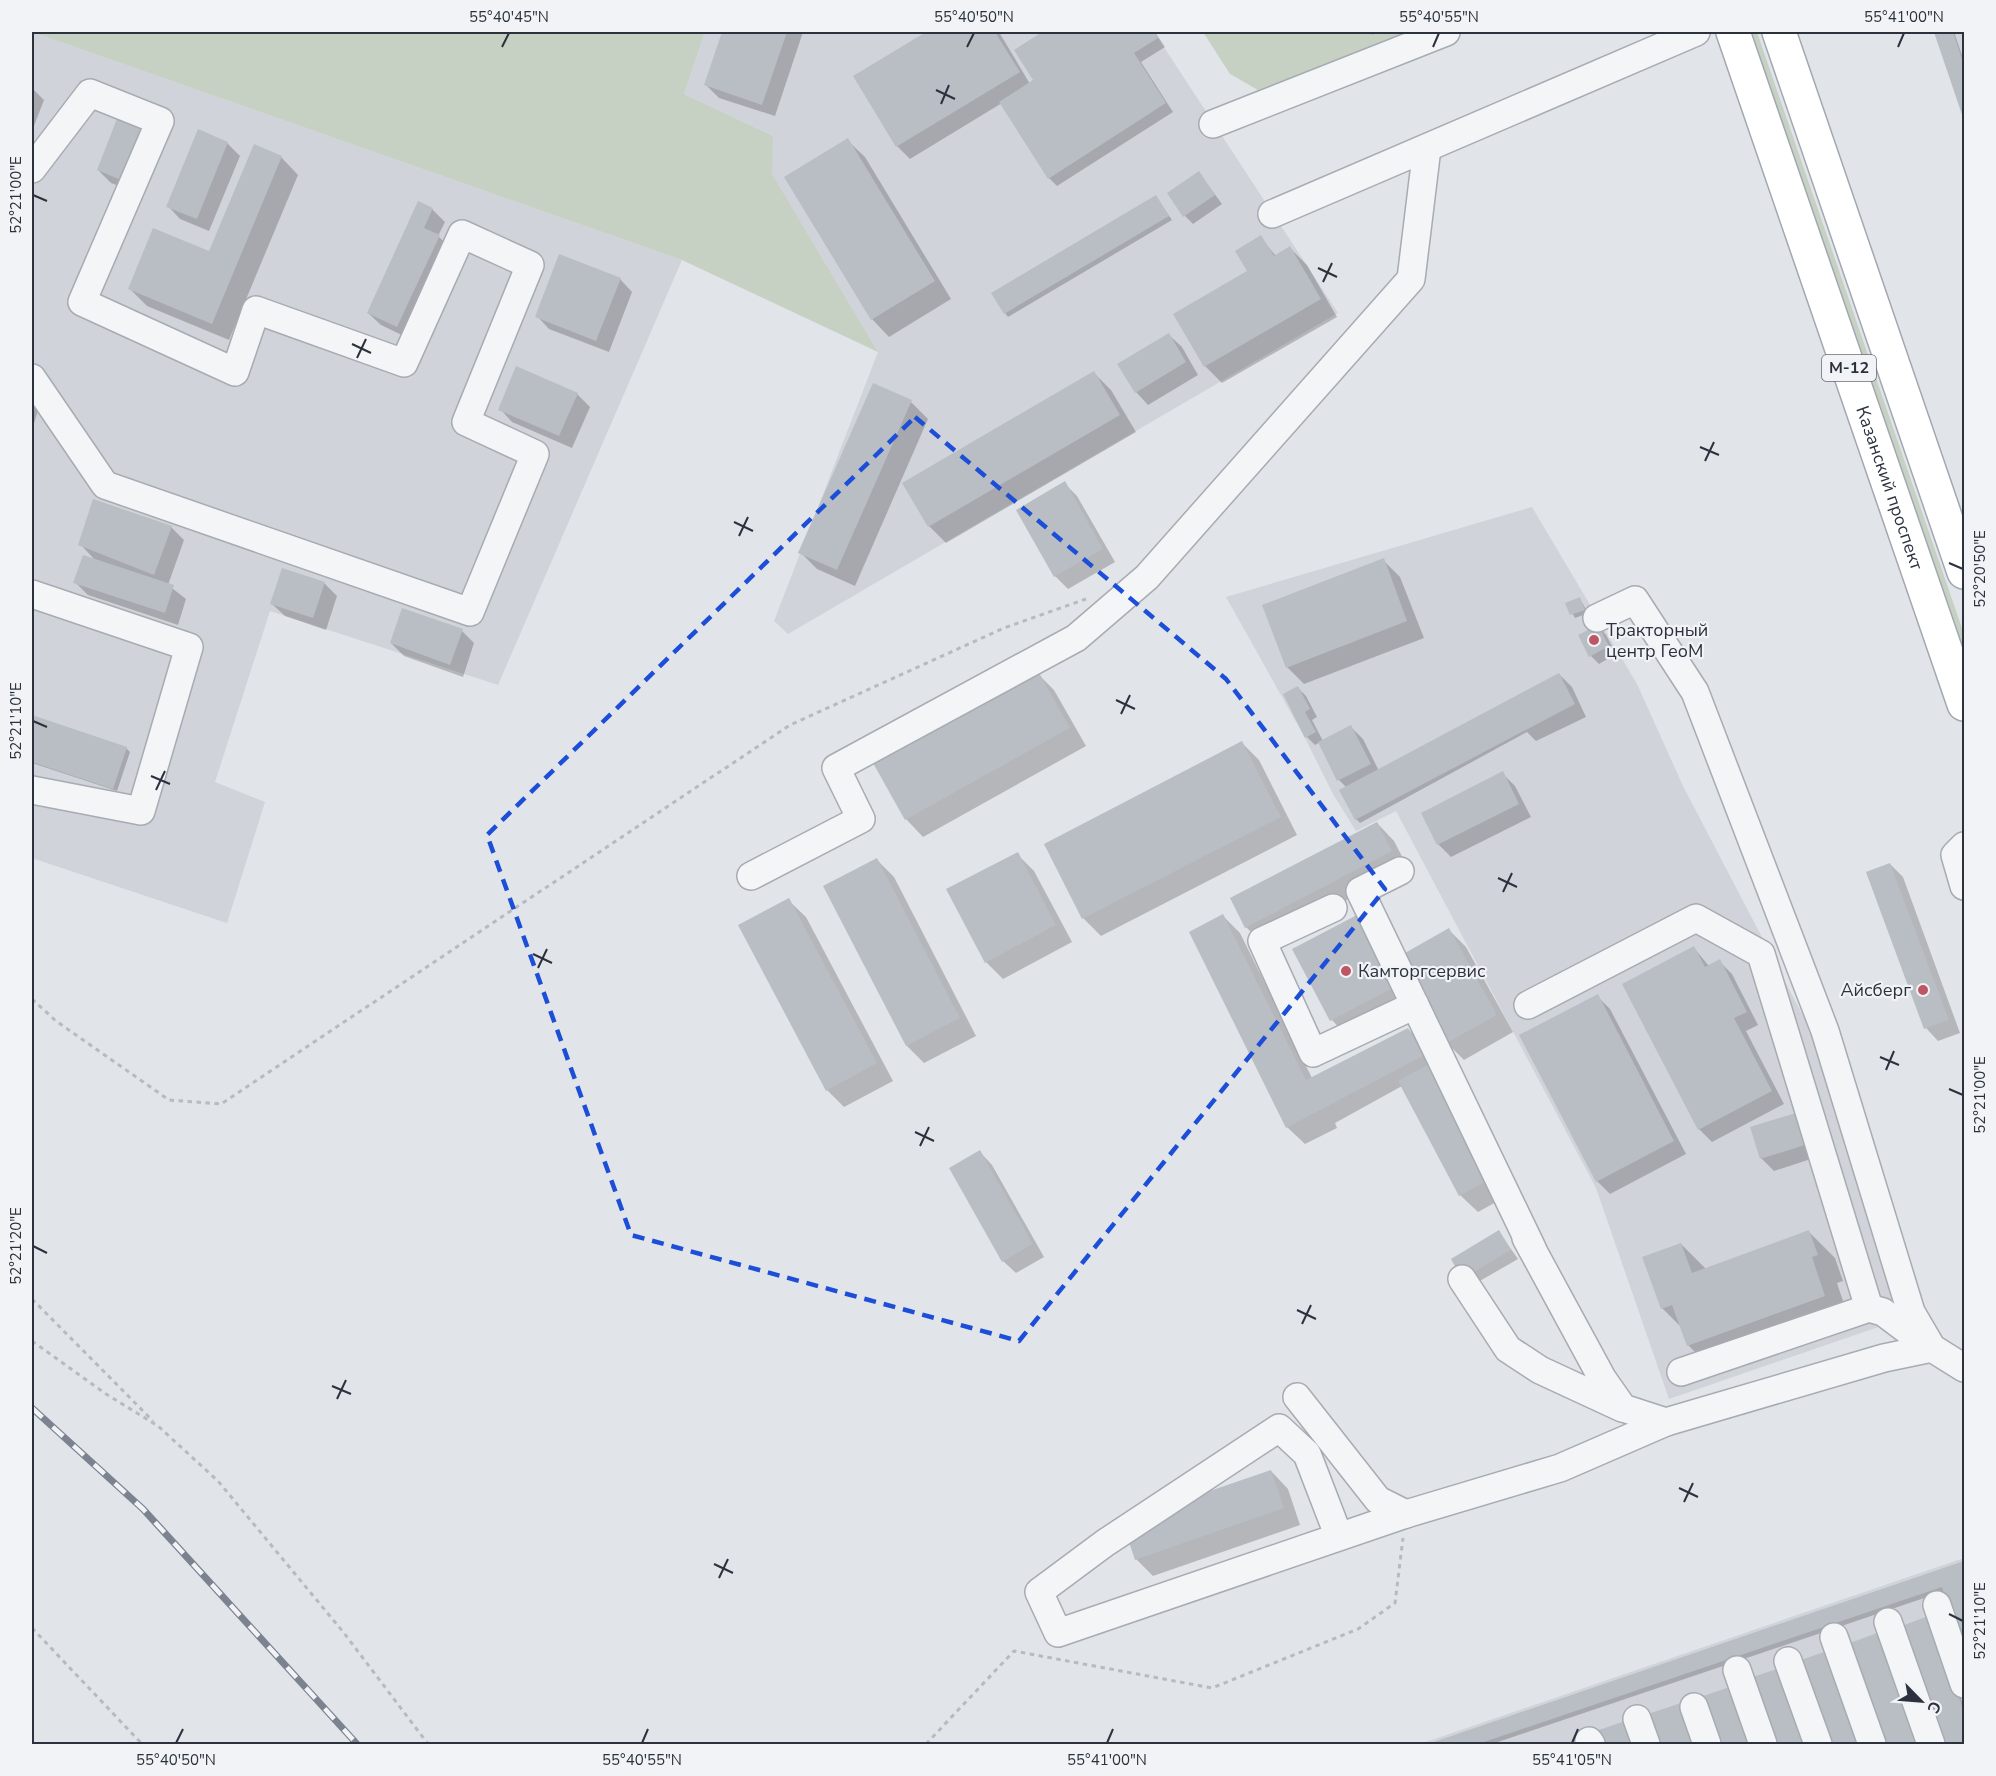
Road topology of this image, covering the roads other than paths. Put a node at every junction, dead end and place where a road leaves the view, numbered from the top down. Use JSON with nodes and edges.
{"nodes":[{"id":1,"x":1446,"y":32,"type":"edge"},
{"id":2,"x":1696,"y":32,"type":"edge"},
{"id":3,"x":1732,"y":32,"type":"edge"},
{"id":4,"x":1779,"y":32,"type":"edge"},
{"id":5,"x":1213,"y":124,"type":"dead end"},
{"id":6,"x":1427,"y":148,"type":"junction"},
{"id":7,"x":32,"y":169,"type":"edge"},
{"id":8,"x":1272,"y":214,"type":"dead end"},
{"id":9,"x":32,"y":378,"type":"edge"},
{"id":10,"x":1965,"y":572,"type":"edge"},
{"id":11,"x":32,"y":594,"type":"edge"},
{"id":12,"x":1598,"y":618,"type":"dead end"},
{"id":13,"x":1965,"y":705,"type":"edge"},
{"id":14,"x":32,"y":790,"type":"edge"},
{"id":15,"x":1965,"y":846,"type":"edge"},
{"id":16,"x":1400,"y":871,"type":"dead end"},
{"id":17,"x":751,"y":876,"type":"dead end"},
{"id":18,"x":1965,"y":886,"type":"edge"},
{"id":19,"x":1333,"y":908,"type":"dead end"},
{"id":20,"x":1414,"y":1005,"type":"junction"},
{"id":21,"x":1528,"y":1005,"type":"dead end"},
{"id":22,"x":1462,"y":1279,"type":"dead end"},
{"id":23,"x":1869,"y":1308,"type":"junction"},
{"id":24,"x":1932,"y":1348,"type":"junction"},
{"id":25,"x":1965,"y":1368,"type":"edge"},
{"id":26,"x":1681,"y":1372,"type":"dead end"},
{"id":27,"x":1297,"y":1397,"type":"dead end"},
{"id":28,"x":1623,"y":1408,"type":"junction"},
{"id":29,"x":1666,"y":1422,"type":"junction"},
{"id":30,"x":1406,"y":1514,"type":"junction"},
{"id":31,"x":1339,"y":1537,"type":"junction"},
{"id":32,"x":1937,"y":1605,"type":"dead end"},
{"id":33,"x":1888,"y":1622,"type":"dead end"},
{"id":34,"x":1834,"y":1637,"type":"dead end"},
{"id":35,"x":1788,"y":1661,"type":"dead end"},
{"id":36,"x":1737,"y":1670,"type":"dead end"},
{"id":37,"x":1965,"y":1684,"type":"edge"},
{"id":38,"x":1694,"y":1707,"type":"dead end"},
{"id":39,"x":1637,"y":1719,"type":"dead end"},
{"id":40,"x":1646,"y":1744,"type":"edge"},
{"id":41,"x":1707,"y":1744,"type":"edge"},
{"id":42,"x":1763,"y":1744,"type":"edge"},
{"id":43,"x":1818,"y":1744,"type":"edge"},
{"id":44,"x":1872,"y":1744,"type":"edge"},
{"id":45,"x":1931,"y":1744,"type":"edge"}],
"edges":[{"from":1,"to":5,"type":"lane"},
{"from":2,"to":6,"type":"lane"},
{"from":3,"to":13,"type":"main road","name":"Казанский проспект","number":"М-12"},
{"from":4,"to":10,"type":"main road","number":"М-12"},
{"from":6,"to":8,"type":"lane"},
{"from":6,"to":17,"type":"lane"},
{"from":7,"to":9,"type":"lane"},
{"from":11,"to":14,"type":"lane"},
{"from":12,"to":24,"type":"lane"},
{"from":15,"to":18,"type":"lane"},
{"from":16,"to":20,"type":"lane"},
{"from":19,"to":20,"type":"lane"},
{"from":20,"to":28,"type":"lane"},
{"from":21,"to":23,"type":"lane"},
{"from":22,"to":28,"type":"lane"},
{"from":23,"to":24,"type":"lane"},
{"from":23,"to":26,"type":"lane"},
{"from":24,"to":25,"type":"lane"},
{"from":24,"to":29,"type":"lane"},
{"from":27,"to":30,"type":"lane"},
{"from":28,"to":29,"type":"lane"},
{"from":29,"to":30,"type":"lane"},
{"from":30,"to":31,"type":"lane"},
{"from":31,"to":31,"type":"lane"},
{"from":32,"to":37,"type":"lane"},
{"from":33,"to":45,"type":"lane"},
{"from":34,"to":44,"type":"lane"},
{"from":35,"to":43,"type":"lane"},
{"from":36,"to":42,"type":"lane"},
{"from":38,"to":41,"type":"lane"},
{"from":39,"to":40,"type":"lane"}]}
